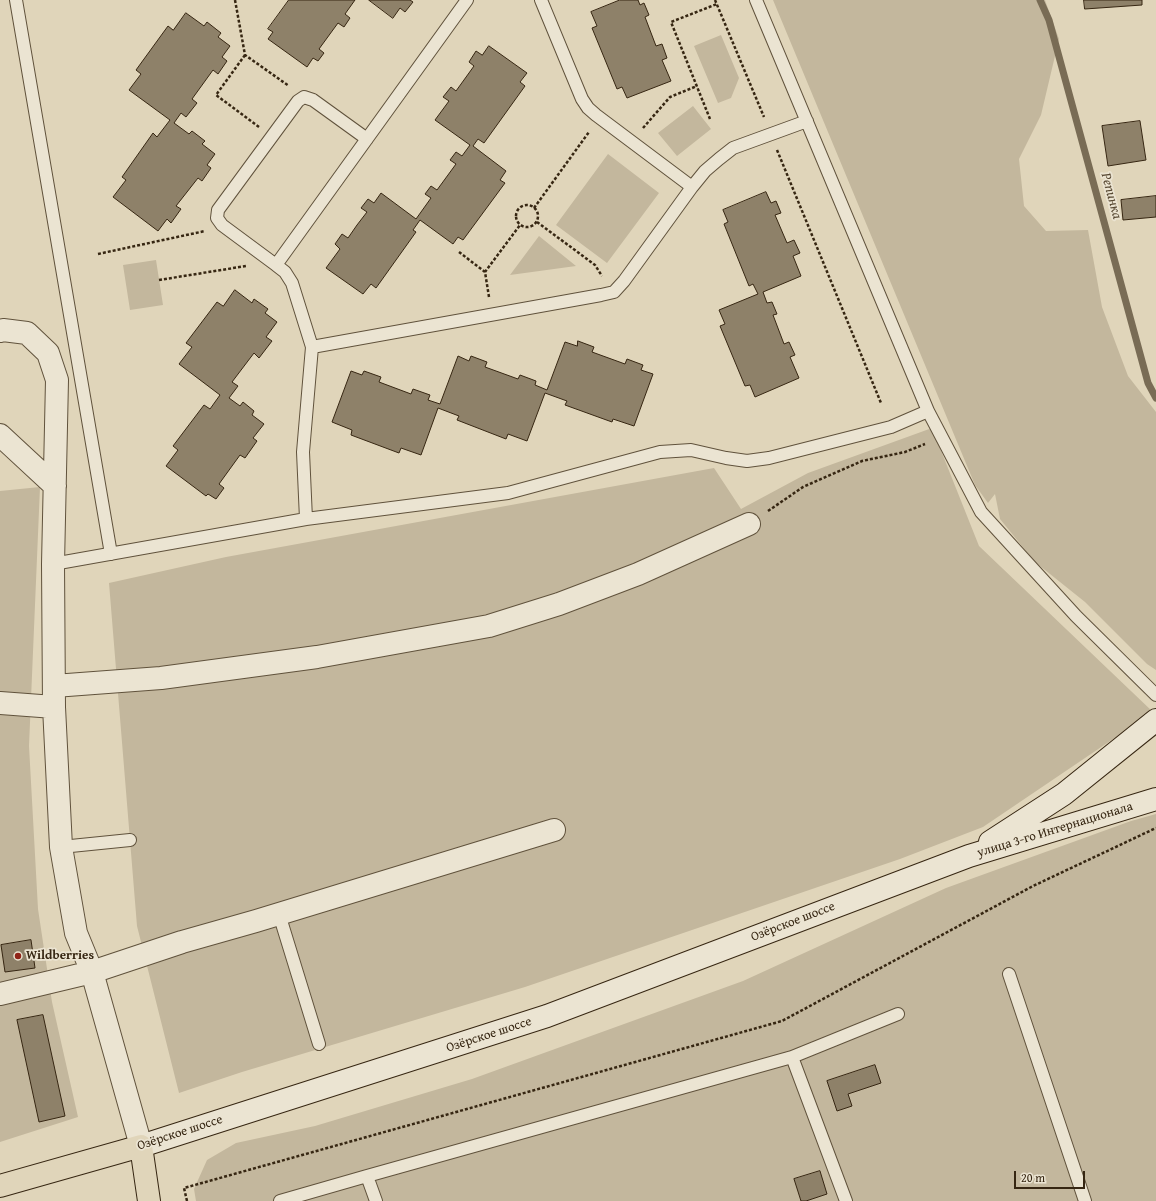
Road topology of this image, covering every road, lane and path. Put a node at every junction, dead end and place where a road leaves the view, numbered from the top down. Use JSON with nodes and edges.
{"nodes":[{"id":1,"x":16,"y":0,"type":"edge"},
{"id":2,"x":235,"y":0,"type":"edge"},
{"id":3,"x":467,"y":0,"type":"edge"},
{"id":4,"x":541,"y":0,"type":"edge"},
{"id":5,"x":716,"y":0,"type":"edge"},
{"id":6,"x":756,"y":0,"type":"edge"},
{"id":7,"x":717,"y":4,"type":"junction"},
{"id":8,"x":246,"y":54,"type":"junction"},
{"id":9,"x":697,"y":86,"type":"junction"},
{"id":10,"x":304,"y":97,"type":"junction"},
{"id":11,"x":599,"y":118,"type":"junction"},
{"id":12,"x":710,"y":119,"type":"dead end"},
{"id":13,"x":807,"y":122,"type":"junction"},
{"id":14,"x":771,"y":135,"type":"junction"},
{"id":15,"x":272,"y":136,"type":"junction"},
{"id":16,"x":367,"y":139,"type":"junction"},
{"id":17,"x":631,"y":142,"type":"junction"},
{"id":18,"x":692,"y":187,"type":"junction"},
{"id":19,"x":534,"y":208,"type":"junction"},
{"id":20,"x":217,"y":218,"type":"junction"},
{"id":21,"x":537,"y":222,"type":"junction"},
{"id":22,"x":520,"y":225,"type":"junction"},
{"id":23,"x":459,"y":252,"type":"dead end"},
{"id":24,"x":98,"y":254,"type":"dead end"},
{"id":25,"x":252,"y":265,"type":"dead end"},
{"id":26,"x":276,"y":265,"type":"junction"},
{"id":27,"x":486,"y":272,"type":"junction"},
{"id":28,"x":159,"y":280,"type":"dead end"},
{"id":29,"x":614,"y":292,"type":"junction"},
{"id":30,"x":492,"y":315,"type":"junction"},
{"id":31,"x":0,"y":331,"type":"edge"},
{"id":32,"x":312,"y":347,"type":"junction"},
{"id":33,"x":881,"y":403,"type":"dead end"},
{"id":34,"x":928,"y":412,"type":"junction"},
{"id":35,"x":0,"y":435,"type":"edge"},
{"id":36,"x":942,"y":438,"type":"junction"},
{"id":37,"x":55,"y":486,"type":"junction"},
{"id":38,"x":306,"y":520,"type":"junction"},
{"id":39,"x":749,"y":524,"type":"joint"},
{"id":40,"x":111,"y":554,"type":"junction"},
{"id":41,"x":54,"y":564,"type":"junction"},
{"id":42,"x":1156,"y":695,"type":"edge"},
{"id":43,"x":54,"y":696,"type":"junction"},
{"id":44,"x":0,"y":703,"type":"edge"},
{"id":45,"x":1156,"y":720,"type":"edge"},
{"id":46,"x":1156,"y":799,"type":"edge"},
{"id":47,"x":1156,"y":828,"type":"edge"},
{"id":48,"x":554,"y":830,"type":"dead end"},
{"id":49,"x":130,"y":840,"type":"dead end"},
{"id":50,"x":61,"y":847,"type":"junction"},
{"id":51,"x":969,"y":856,"type":"junction"},
{"id":52,"x":279,"y":914,"type":"junction"},
{"id":53,"x":92,"y":972,"type":"junction"},
{"id":54,"x":1009,"y":974,"type":"dead end"},
{"id":55,"x":0,"y":994,"type":"edge"},
{"id":56,"x":898,"y":1014,"type":"dead end"},
{"id":57,"x":319,"y":1044,"type":"dead end"},
{"id":58,"x":792,"y":1057,"type":"junction"},
{"id":59,"x":141,"y":1146,"type":"junction"},
{"id":60,"x":367,"y":1176,"type":"junction"},
{"id":61,"x":0,"y":1186,"type":"edge"},
{"id":62,"x":150,"y":1201,"type":"edge"},
{"id":63,"x":188,"y":1201,"type":"edge"},
{"id":64,"x":280,"y":1201,"type":"edge"},
{"id":65,"x":376,"y":1201,"type":"edge"},
{"id":66,"x":846,"y":1201,"type":"edge"},
{"id":67,"x":1085,"y":1201,"type":"edge"}],
"edges":[{"from":1,"to":40,"type":"lane"},
{"from":2,"to":8,"type":"path"},
{"from":3,"to":16,"type":"lane"},
{"from":4,"to":11,"type":"lane"},
{"from":5,"to":7,"type":"path"},
{"from":6,"to":13,"type":"lane"},
{"from":7,"to":9,"type":"path"},
{"from":7,"to":14,"type":"path"},
{"from":8,"to":10,"type":"path"},
{"from":8,"to":15,"type":"path"},
{"from":9,"to":12,"type":"path"},
{"from":9,"to":17,"type":"path"},
{"from":10,"to":15,"type":"lane"},
{"from":10,"to":16,"type":"lane"},
{"from":11,"to":17,"type":"lane"},
{"from":11,"to":19,"type":"path"},
{"from":13,"to":14,"type":"lane"},
{"from":13,"to":34,"type":"lane"},
{"from":14,"to":18,"type":"lane"},
{"from":14,"to":33,"type":"path"},
{"from":15,"to":20,"type":"lane"},
{"from":16,"to":26,"type":"lane"},
{"from":17,"to":18,"type":"lane"},
{"from":18,"to":29,"type":"lane"},
{"from":19,"to":21,"type":"path"},
{"from":19,"to":22,"type":"path"},
{"from":20,"to":24,"type":"path"},
{"from":20,"to":26,"type":"lane"},
{"from":21,"to":22,"type":"path"},
{"from":21,"to":29,"type":"path"},
{"from":22,"to":27,"type":"path"},
{"from":23,"to":27,"type":"path"},
{"from":25,"to":28,"type":"path"},
{"from":26,"to":32,"type":"lane"},
{"from":27,"to":30,"type":"path"},
{"from":29,"to":30,"type":"lane"},
{"from":30,"to":32,"type":"lane"},
{"from":31,"to":37,"type":"street"},
{"from":32,"to":38,"type":"lane"},
{"from":34,"to":36,"type":"lane"},
{"from":34,"to":38,"type":"lane"},
{"from":35,"to":37,"type":"street"},
{"from":36,"to":39,"type":"path"},
{"from":36,"to":42,"type":"lane"},
{"from":37,"to":41,"type":"street"},
{"from":38,"to":40,"type":"lane"},
{"from":39,"to":43,"type":"street"},
{"from":40,"to":41,"type":"lane"},
{"from":41,"to":43,"type":"street"},
{"from":43,"to":44,"type":"street"},
{"from":43,"to":50,"type":"street"},
{"from":45,"to":51,"type":"street","name":"улица 3-го Интернационала"},
{"from":46,"to":51,"type":"street","name":"улица 3-го Интернационала"},
{"from":47,"to":63,"type":"path"},
{"from":48,"to":52,"type":"street"},
{"from":49,"to":50,"type":"lane"},
{"from":50,"to":53,"type":"street"},
{"from":51,"to":59,"type":"street","name":"Озёрское шоссе"},
{"from":52,"to":53,"type":"street"},
{"from":52,"to":57,"type":"lane"},
{"from":53,"to":55,"type":"street"},
{"from":53,"to":59,"type":"street"},
{"from":54,"to":67,"type":"lane"},
{"from":56,"to":58,"type":"lane"},
{"from":58,"to":60,"type":"lane"},
{"from":58,"to":66,"type":"lane"},
{"from":59,"to":61,"type":"main road","name":"Озёрское шоссе"},
{"from":59,"to":62,"type":"main road"},
{"from":60,"to":64,"type":"lane"},
{"from":60,"to":65,"type":"lane"}]}
